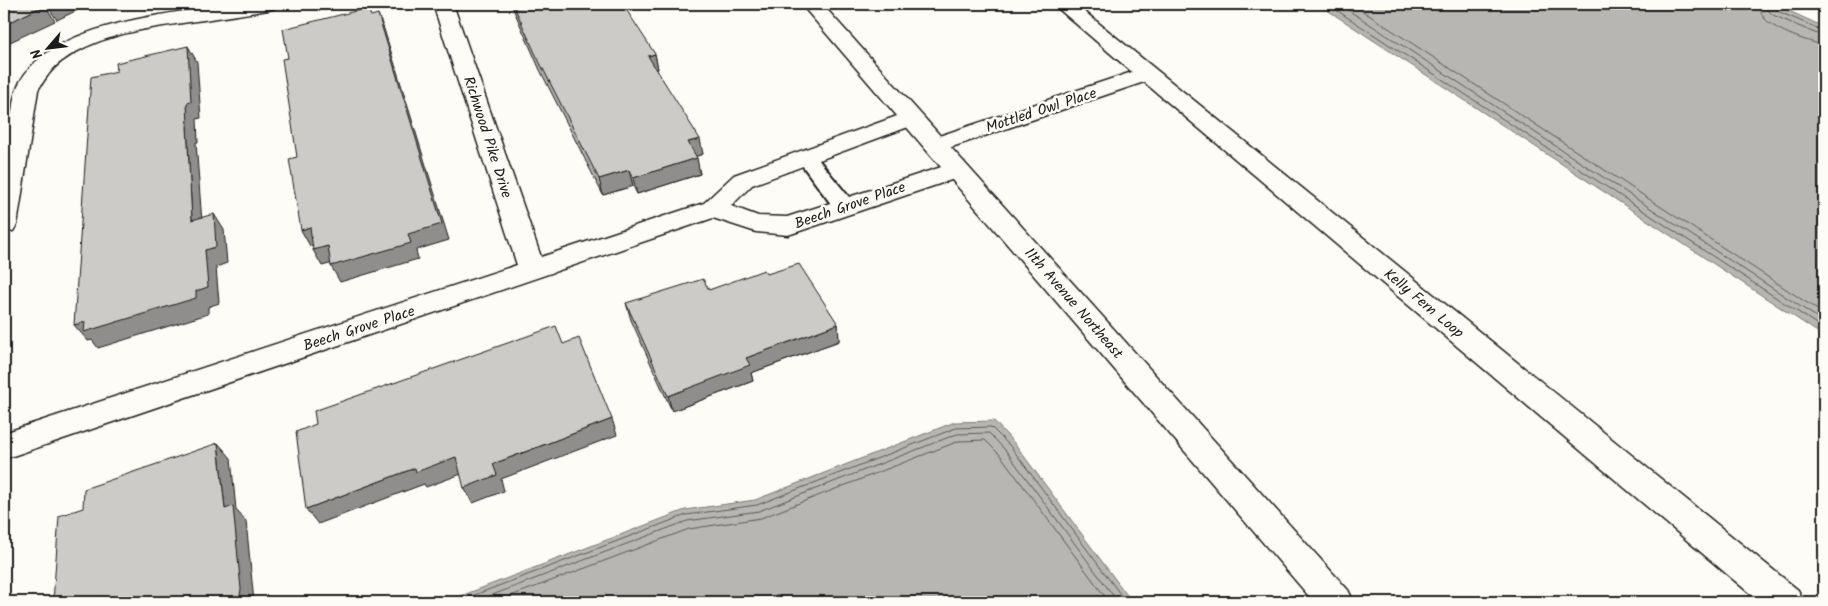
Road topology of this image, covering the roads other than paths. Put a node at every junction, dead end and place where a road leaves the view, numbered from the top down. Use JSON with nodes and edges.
{"nodes":[{"id":1,"x":268,"y":4,"type":"edge"},
{"id":2,"x":443,"y":4,"type":"edge"},
{"id":3,"x":811,"y":4,"type":"edge"},
{"id":4,"x":1063,"y":4,"type":"edge"},
{"id":5,"x":1147,"y":74,"type":"junction"},
{"id":6,"x":912,"y":118,"type":"junction"},
{"id":7,"x":935,"y":145,"type":"junction"},
{"id":8,"x":806,"y":157,"type":"junction"},
{"id":9,"x":957,"y":170,"type":"junction"},
{"id":10,"x":845,"y":207,"type":"junction"},
{"id":11,"x":713,"y":209,"type":"junction"},
{"id":12,"x":4,"y":225,"type":"edge"},
{"id":13,"x":532,"y":270,"type":"junction"},
{"id":14,"x":4,"y":446,"type":"edge"},
{"id":15,"x":1336,"y":602,"type":"edge"},
{"id":16,"x":1786,"y":602,"type":"edge"}],
"edges":[{"from":1,"to":12,"type":"street"},
{"from":2,"to":13,"type":"street","name":"Richwood Pike Drive"},
{"from":3,"to":6,"type":"street","name":"11th Avenue Northeast"},
{"from":4,"to":5,"type":"street","name":"Kelly Fern Loop"},
{"from":5,"to":7,"type":"street","name":"Mottled Owl Place"},
{"from":5,"to":16,"type":"street","name":"Kelly Fern Loop"},
{"from":6,"to":7,"type":"street","name":"11th Avenue Northeast"},
{"from":6,"to":8,"type":"street","name":"Beech Grove Place"},
{"from":7,"to":9,"type":"street","name":"11th Avenue Northeast"},
{"from":8,"to":10,"type":"lane"},
{"from":8,"to":11,"type":"street","name":"Beech Grove Place"},
{"from":9,"to":10,"type":"street","name":"Beech Grove Place"},
{"from":9,"to":15,"type":"street","name":"11th Avenue Northeast"},
{"from":10,"to":11,"type":"street","name":"Beech Grove Place"},
{"from":11,"to":13,"type":"street","name":"Beech Grove Place"},
{"from":13,"to":14,"type":"street","name":"Beech Grove Place"}]}
